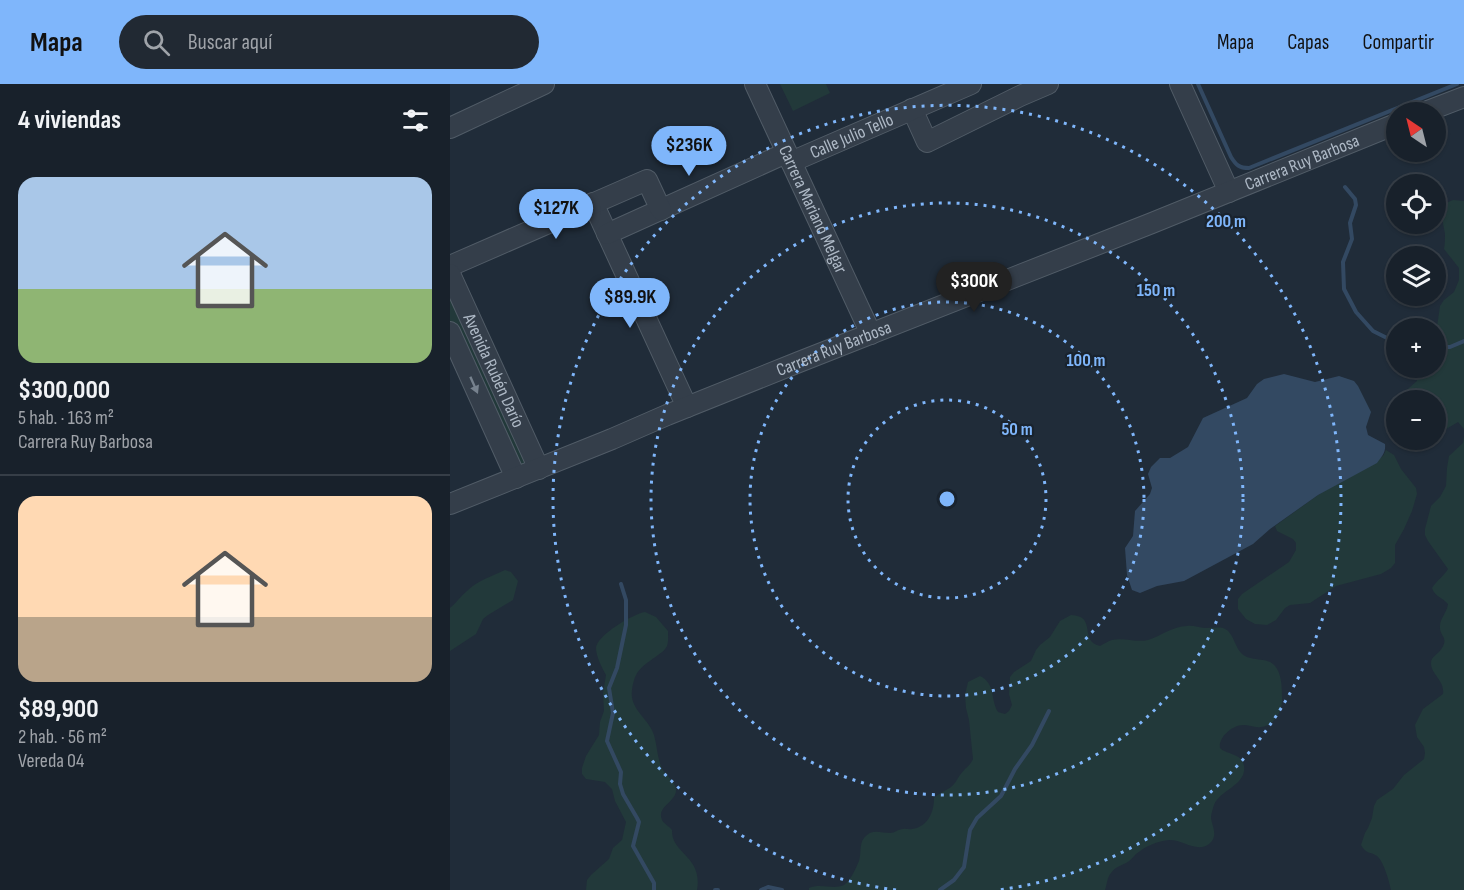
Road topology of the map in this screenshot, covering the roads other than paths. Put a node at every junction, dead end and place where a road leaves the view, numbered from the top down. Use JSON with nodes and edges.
{"nodes":[{"id":1,"x":755,"y":84,"type":"edge"},
{"id":2,"x":1047,"y":84,"type":"edge"},
{"id":3,"x":1180,"y":84,"type":"edge"},
{"id":4,"x":541,"y":85,"type":"edge"},
{"id":5,"x":958,"y":86,"type":"edge"},
{"id":6,"x":1018,"y":90,"type":"edge"},
{"id":7,"x":1464,"y":97,"type":"edge"},
{"id":8,"x":1446,"y":104,"type":"edge"},
{"id":9,"x":912,"y":109,"type":"junction"},
{"id":10,"x":450,"y":128,"type":"edge"},
{"id":11,"x":1386,"y":128,"type":"edge"},
{"id":12,"x":789,"y":158,"type":"junction"},
{"id":13,"x":1229,"y":192,"type":"junction"},
{"id":14,"x":593,"y":203,"type":"junction"},
{"id":15,"x":661,"y":210,"type":"junction"},
{"id":16,"x":607,"y":234,"type":"junction"},
{"id":17,"x":450,"y":266,"type":"edge"},
{"id":18,"x":450,"y":274,"type":"edge"},
{"id":19,"x":450,"y":332,"type":"edge"},
{"id":20,"x":871,"y":334,"type":"junction"},
{"id":21,"x":687,"y":407,"type":"junction"},
{"id":22,"x":539,"y":469,"type":"junction"},
{"id":23,"x":516,"y":478,"type":"junction"},
{"id":24,"x":450,"y":504,"type":"edge"}],
"edges":[{"from":1,"to":12,"type":"street","name":"Carrera Mariano Melgar"},
{"from":2,"to":6,"type":"street","name":"Calle Julio Tello"},
{"from":3,"to":13,"type":"street"},
{"from":4,"to":10,"type":"street"},
{"from":5,"to":9,"type":"street","name":"Calle Julio Tello"},
{"from":6,"to":9,"type":"street","name":"Calle Julio Tello"},
{"from":7,"to":8,"type":"street"},
{"from":9,"to":12,"type":"street","name":"Calle Julio Tello"},
{"from":11,"to":13,"type":"street","name":"Carrera Ruy Barbosa"},
{"from":12,"to":15,"type":"street","name":"Calle Julio Tello"},
{"from":12,"to":20,"type":"street","name":"Carrera Mariano Melgar"},
{"from":13,"to":20,"type":"street","name":"Carrera Ruy Barbosa"},
{"from":14,"to":15,"type":"street"},
{"from":14,"to":16,"type":"street"},
{"from":14,"to":17,"type":"street"},
{"from":15,"to":16,"type":"street","name":"Calle Julio Tello"},
{"from":16,"to":21,"type":"street"},
{"from":18,"to":22,"type":"street","name":"Avenida Rubén Darío"},
{"from":19,"to":23,"type":"street","name":"Avenida Rubén Darío","one_way":true},
{"from":20,"to":21,"type":"street","name":"Carrera Ruy Barbosa"},
{"from":21,"to":22,"type":"street","name":"Carrera Ruy Barbosa"},
{"from":22,"to":23,"type":"street","name":"Carrera Ruy Barbosa"},
{"from":23,"to":24,"type":"street"}]}
